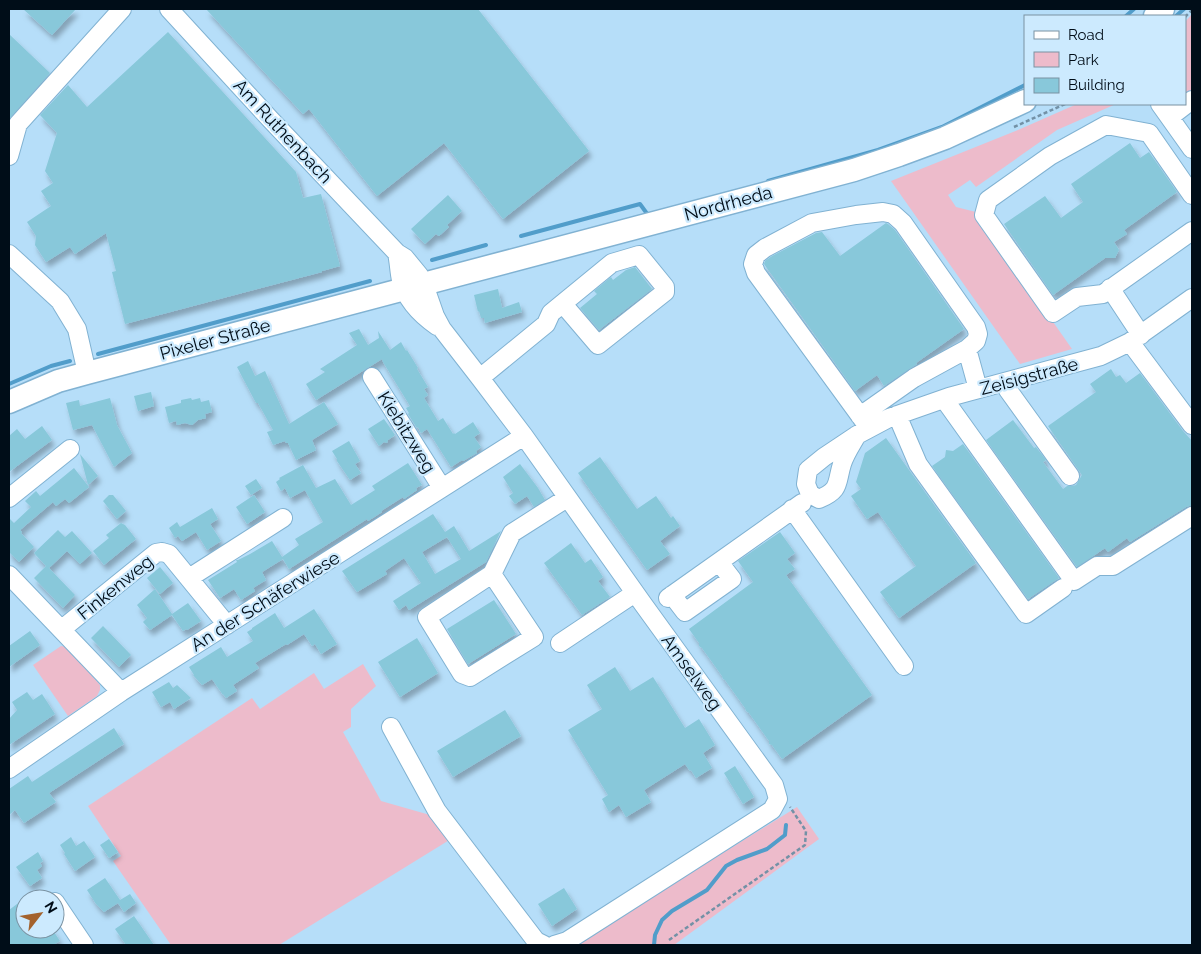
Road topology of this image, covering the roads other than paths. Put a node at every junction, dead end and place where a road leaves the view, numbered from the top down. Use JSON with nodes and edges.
{"nodes":[{"id":1,"x":122,"y":9,"type":"edge"},
{"id":2,"x":169,"y":9,"type":"edge"},
{"id":3,"x":1024,"y":101,"type":"edge"},
{"id":4,"x":1178,"y":105,"type":"edge"},
{"id":5,"x":1165,"y":110,"type":"edge"},
{"id":6,"x":1192,"y":148,"type":"edge"},
{"id":7,"x":9,"y":156,"type":"edge"},
{"id":8,"x":1192,"y":195,"type":"edge"},
{"id":9,"x":1192,"y":231,"type":"edge"},
{"id":10,"x":9,"y":254,"type":"edge"},
{"id":11,"x":414,"y":286,"type":"junction"},
{"id":12,"x":1110,"y":288,"type":"junction"},
{"id":13,"x":1192,"y":298,"type":"edge"},
{"id":14,"x":562,"y":304,"type":"junction"},
{"id":15,"x":1135,"y":338,"type":"junction"},
{"id":16,"x":967,"y":349,"type":"junction"},
{"id":17,"x":87,"y":373,"type":"junction"},
{"id":18,"x":372,"y":377,"type":"dead end"},
{"id":19,"x":480,"y":378,"type":"junction"},
{"id":20,"x":1006,"y":382,"type":"junction"},
{"id":21,"x":978,"y":389,"type":"junction"},
{"id":22,"x":944,"y":399,"type":"junction"},
{"id":23,"x":9,"y":402,"type":"edge"},
{"id":24,"x":897,"y":415,"type":"junction"},
{"id":25,"x":1192,"y":425,"type":"edge"},
{"id":26,"x":862,"y":426,"type":"junction"},
{"id":27,"x":524,"y":436,"type":"junction"},
{"id":28,"x":70,"y":449,"type":"dead end"},
{"id":29,"x":1070,"y":476,"type":"dead end"},
{"id":30,"x":442,"y":488,"type":"junction"},
{"id":31,"x":810,"y":494,"type":"junction"},
{"id":32,"x":9,"y":498,"type":"edge"},
{"id":33,"x":567,"y":498,"type":"junction"},
{"id":34,"x":792,"y":509,"type":"junction"},
{"id":35,"x":1192,"y":516,"type":"edge"},
{"id":36,"x":283,"y":518,"type":"dead end"},
{"id":37,"x":492,"y":574,"type":"junction"},
{"id":38,"x":9,"y":575,"type":"edge"},
{"id":39,"x":189,"y":578,"type":"junction"},
{"id":40,"x":1063,"y":588,"type":"dead end"},
{"id":41,"x":635,"y":593,"type":"junction"},
{"id":42,"x":670,"y":596,"type":"dead end"},
{"id":43,"x":227,"y":625,"type":"junction"},
{"id":44,"x":62,"y":629,"type":"junction"},
{"id":45,"x":560,"y":643,"type":"dead end"},
{"id":46,"x":904,"y":666,"type":"dead end"},
{"id":47,"x":121,"y":692,"type":"junction"},
{"id":48,"x":391,"y":727,"type":"dead end"},
{"id":49,"x":9,"y":769,"type":"edge"},
{"id":50,"x":65,"y":917,"type":"edge"},
{"id":51,"x":84,"y":945,"type":"edge"},
{"id":52,"x":544,"y":945,"type":"edge"},
{"id":53,"x":554,"y":945,"type":"edge"}],
"edges":[{"from":1,"to":7,"type":"street"},
{"from":2,"to":11,"type":"street","name":"Am Ruthenbach"},
{"from":3,"to":11,"type":"main road","name":"Nordrheda"},
{"from":4,"to":5,"type":"street"},
{"from":5,"to":6,"type":"street"},
{"from":8,"to":12,"type":"street"},
{"from":9,"to":12,"type":"street"},
{"from":10,"to":17,"type":"street"},
{"from":11,"to":17,"type":"main road","name":"Pixeler Straße"},
{"from":11,"to":19,"type":"street","name":"Amselweg"},
{"from":12,"to":15,"type":"street"},
{"from":13,"to":15,"type":"street","name":"Zeisigstraße"},
{"from":14,"to":14,"type":"street"},
{"from":14,"to":19,"type":"street"},
{"from":15,"to":20,"type":"street","name":"Zeisigstraße"},
{"from":15,"to":25,"type":"street"},
{"from":16,"to":21,"type":"street"},
{"from":16,"to":26,"type":"street"},
{"from":16,"to":26,"type":"street"},
{"from":17,"to":23,"type":"main road","name":"Pixeler Straße"},
{"from":18,"to":30,"type":"street","name":"Kiebitzweg"},
{"from":19,"to":27,"type":"street","name":"Amselweg"},
{"from":20,"to":21,"type":"street","name":"Zeisigstraße"},
{"from":20,"to":29,"type":"street"},
{"from":21,"to":22,"type":"street","name":"Zeisigstraße"},
{"from":22,"to":24,"type":"street","name":"Zeisigstraße"},
{"from":22,"to":35,"type":"street"},
{"from":24,"to":26,"type":"street","name":"Zeisigstraße"},
{"from":24,"to":40,"type":"street"},
{"from":26,"to":31,"type":"street","name":"Zeisigstraße"},
{"from":26,"to":31,"type":"street"},
{"from":27,"to":30,"type":"street","name":"An der Schäferwiese"},
{"from":27,"to":33,"type":"street","name":"Amselweg"},
{"from":28,"to":32,"type":"street"},
{"from":30,"to":43,"type":"street","name":"An der Schäferwiese"},
{"from":31,"to":34,"type":"street"},
{"from":33,"to":37,"type":"street"},
{"from":33,"to":41,"type":"street","name":"Amselweg"},
{"from":34,"to":42,"type":"street"},
{"from":34,"to":46,"type":"street"},
{"from":36,"to":39,"type":"street"},
{"from":37,"to":37,"type":"street"},
{"from":38,"to":44,"type":"street"},
{"from":39,"to":43,"type":"street","name":"Finkenweg"},
{"from":39,"to":44,"type":"street","name":"Finkenweg"},
{"from":41,"to":45,"type":"street"},
{"from":41,"to":53,"type":"street","name":"Amselweg"},
{"from":43,"to":47,"type":"street","name":"An der Schäferwiese"},
{"from":44,"to":47,"type":"street"},
{"from":47,"to":49,"type":"street","name":"An der Schäferwiese"},
{"from":48,"to":52,"type":"street"},
{"from":50,"to":51,"type":"street"}]}
